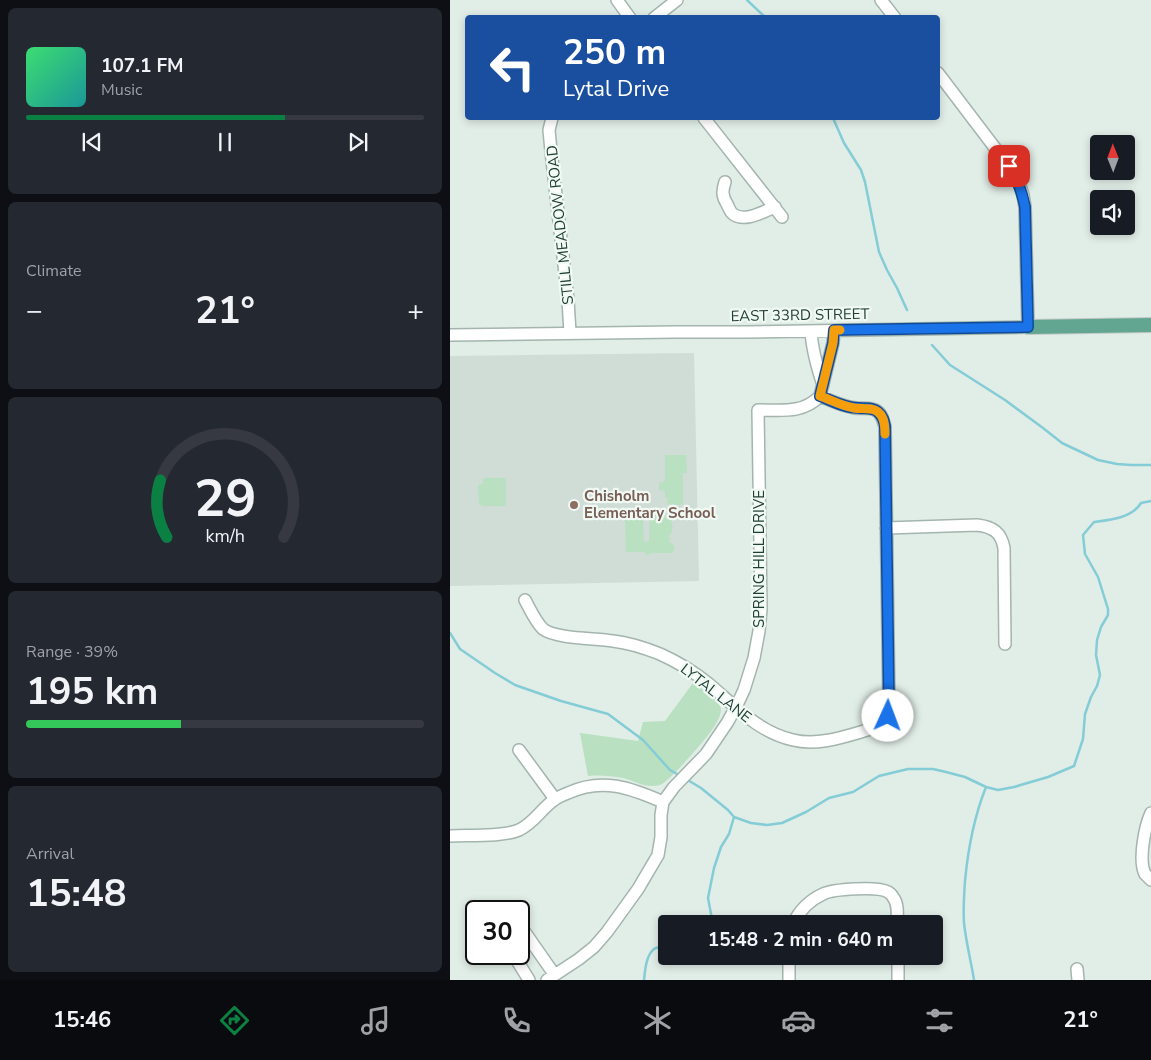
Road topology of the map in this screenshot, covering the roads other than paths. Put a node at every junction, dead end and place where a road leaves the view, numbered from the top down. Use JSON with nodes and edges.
{"nodes":[{"id":1,"x":617,"y":0,"type":"edge"},
{"id":2,"x":677,"y":0,"type":"edge"},
{"id":3,"x":885,"y":1,"type":"edge"},
{"id":4,"x":628,"y":15,"type":"edge"},
{"id":5,"x":658,"y":15,"type":"edge"},
{"id":6,"x":893,"y":15,"type":"edge"},
{"id":7,"x":940,"y":75,"type":"edge"},
{"id":8,"x":552,"y":120,"type":"edge"},
{"id":9,"x":706,"y":120,"type":"edge"},
{"id":10,"x":725,"y":182,"type":"dead end"},
{"id":11,"x":775,"y":207,"type":"junction"},
{"id":12,"x":782,"y":217,"type":"dead end"},
{"id":13,"x":1151,"y":325,"type":"edge"},
{"id":14,"x":1028,"y":327,"type":"junction"},
{"id":15,"x":834,"y":330,"type":"junction"},
{"id":16,"x":811,"y":331,"type":"junction"},
{"id":17,"x":570,"y":333,"type":"junction"},
{"id":18,"x":450,"y":335,"type":"edge"},
{"id":19,"x":821,"y":390,"type":"junction"},
{"id":20,"x":886,"y":528,"type":"junction"},
{"id":21,"x":525,"y":600,"type":"dead end"},
{"id":22,"x":1005,"y":644,"type":"dead end"},
{"id":23,"x":736,"y":708,"type":"junction"},
{"id":24,"x":519,"y":750,"type":"dead end"},
{"id":25,"x":555,"y":799,"type":"junction"},
{"id":26,"x":663,"y":802,"type":"junction"},
{"id":27,"x":1151,"y":813,"type":"edge"},
{"id":28,"x":450,"y":836,"type":"edge"},
{"id":29,"x":1151,"y":880,"type":"edge"},
{"id":30,"x":799,"y":915,"type":"edge"},
{"id":31,"x":897,"y":915,"type":"edge"},
{"id":32,"x":530,"y":941,"type":"edge"},
{"id":33,"x":520,"y":965,"type":"edge"},
{"id":34,"x":789,"y":965,"type":"edge"},
{"id":35,"x":898,"y":965,"type":"edge"},
{"id":36,"x":551,"y":977,"type":"edge"},
{"id":37,"x":529,"y":980,"type":"edge"},
{"id":38,"x":789,"y":980,"type":"edge"},
{"id":39,"x":898,"y":980,"type":"edge"}],
"edges":[{"from":1,"to":4,"type":"street"},
{"from":2,"to":5,"type":"street"},
{"from":3,"to":6,"type":"street"},
{"from":7,"to":14,"type":"street"},
{"from":8,"to":17,"type":"street","name":"STILL MEADOW ROAD"},
{"from":9,"to":11,"type":"street"},
{"from":10,"to":11,"type":"street"},
{"from":11,"to":12,"type":"street"},
{"from":13,"to":14,"type":"main road","name":"EAST 33RD STREET"},
{"from":14,"to":15,"type":"street","name":"EAST 33RD STREET"},
{"from":15,"to":16,"type":"street","name":"EAST 33RD STREET"},
{"from":15,"to":19,"type":"street"},
{"from":16,"to":17,"type":"street","name":"EAST 33RD STREET"},
{"from":16,"to":19,"type":"street"},
{"from":17,"to":18,"type":"street","name":"EAST 33RD STREET"},
{"from":19,"to":20,"type":"street"},
{"from":19,"to":23,"type":"street","name":"SPRING HILL DRIVE"},
{"from":20,"to":22,"type":"street"},
{"from":20,"to":23,"type":"street","name":"LYTAL LANE"},
{"from":21,"to":23,"type":"street","name":"LYTAL LANE"},
{"from":23,"to":26,"type":"street","name":"SPRING HILL DRIVE"},
{"from":24,"to":25,"type":"street"},
{"from":25,"to":26,"type":"street"},
{"from":25,"to":28,"type":"street"},
{"from":26,"to":36,"type":"street"},
{"from":27,"to":29,"type":"street"},
{"from":30,"to":31,"type":"street"},
{"from":32,"to":36,"type":"street"},
{"from":33,"to":37,"type":"street"},
{"from":34,"to":38,"type":"street"},
{"from":35,"to":39,"type":"street"}]}
